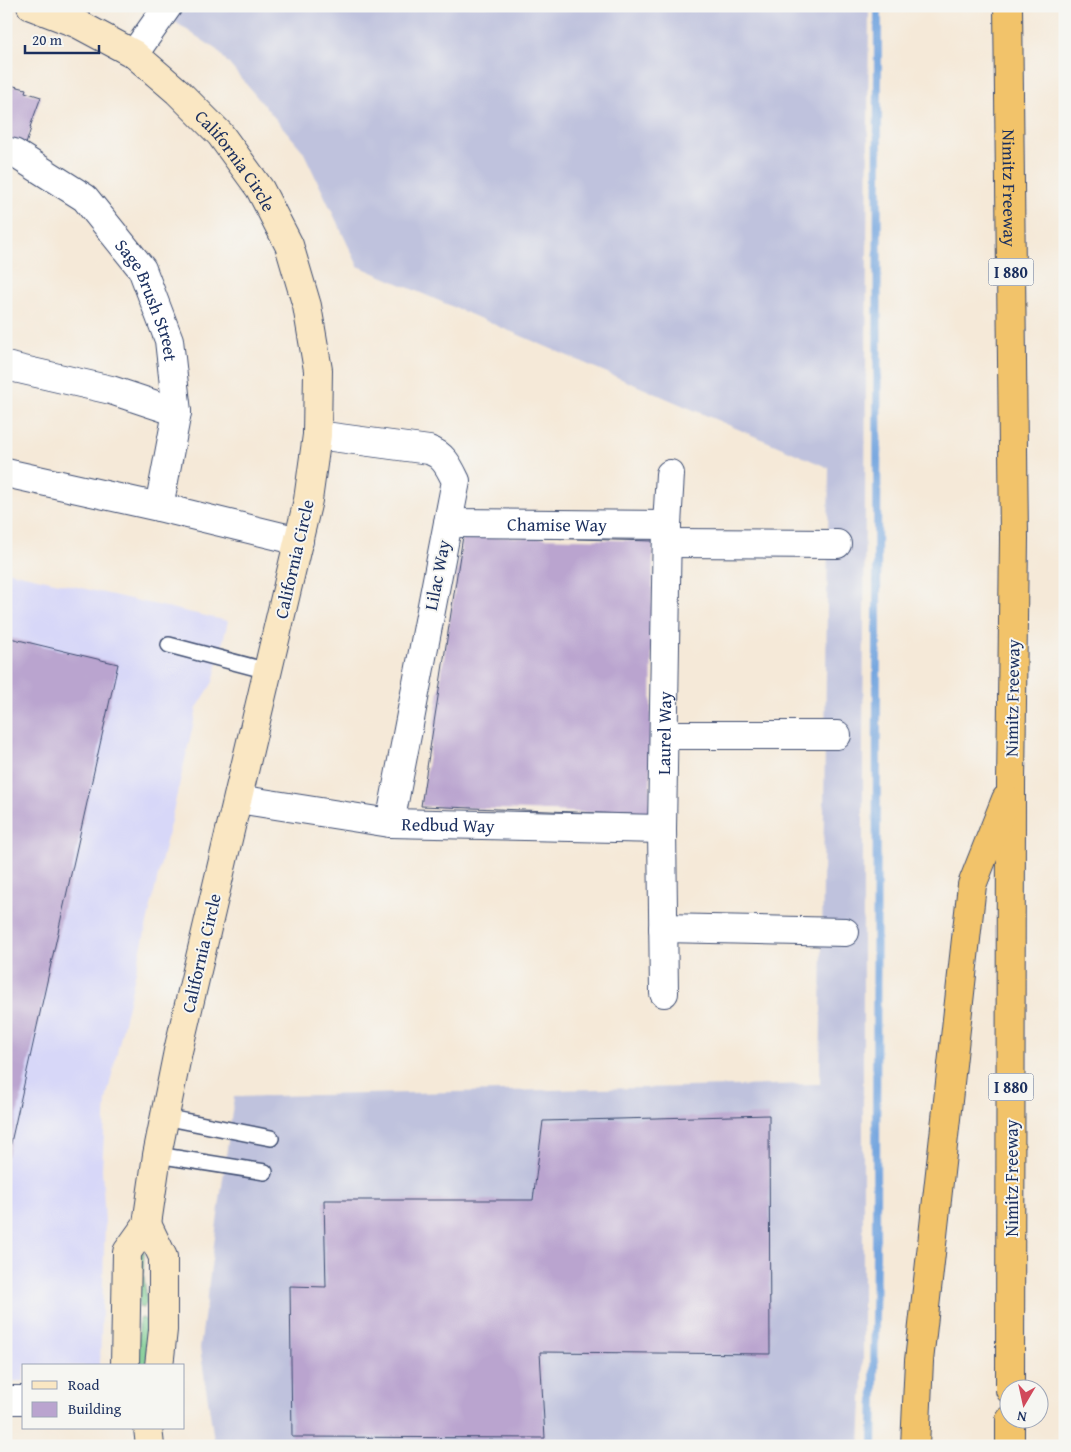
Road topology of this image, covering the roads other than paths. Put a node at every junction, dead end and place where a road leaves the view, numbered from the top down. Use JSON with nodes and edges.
{"nodes":[{"id":1,"x":31,"y":6,"type":"edge"},
{"id":2,"x":168,"y":6,"type":"edge"},
{"id":3,"x":1008,"y":6,"type":"edge"},
{"id":4,"x":134,"y":54,"type":"junction"},
{"id":5,"x":6,"y":152,"type":"edge"},
{"id":6,"x":6,"y":366,"type":"edge"},
{"id":7,"x":177,"y":412,"type":"junction"},
{"id":8,"x":317,"y":435,"type":"junction"},
{"id":9,"x":6,"y":473,"type":"edge"},
{"id":10,"x":670,"y":474,"type":"dead end"},
{"id":11,"x":160,"y":506,"type":"junction"},
{"id":12,"x":448,"y":523,"type":"junction"},
{"id":13,"x":667,"y":534,"type":"junction"},
{"id":14,"x":299,"y":541,"type":"junction"},
{"id":15,"x":837,"y":544,"type":"dead end"},
{"id":16,"x":168,"y":645,"type":"dead end"},
{"id":17,"x":268,"y":671,"type":"junction"},
{"id":18,"x":664,"y":735,"type":"junction"},
{"id":19,"x":837,"y":735,"type":"dead end"},
{"id":20,"x":1011,"y":785,"type":"junction"},
{"id":21,"x":238,"y":799,"type":"junction"},
{"id":22,"x":390,"y":823,"type":"junction"},
{"id":23,"x":662,"y":829,"type":"junction"},
{"id":24,"x":663,"y":928,"type":"junction"},
{"id":25,"x":845,"y":932,"type":"dead end"},
{"id":26,"x":664,"y":993,"type":"dead end"},
{"id":27,"x":164,"y":1117,"type":"junction"},
{"id":28,"x":270,"y":1138,"type":"dead end"},
{"id":29,"x":156,"y":1155,"type":"junction"},
{"id":30,"x":265,"y":1172,"type":"dead end"},
{"id":31,"x":147,"y":1224,"type":"junction"},
{"id":32,"x":125,"y":1364,"type":"edge"},
{"id":33,"x":160,"y":1364,"type":"edge"},
{"id":34,"x":1010,"y":1380,"type":"edge"},
{"id":35,"x":6,"y":1400,"type":"edge"},
{"id":36,"x":22,"y":1400,"type":"edge"},
{"id":37,"x":148,"y":1430,"type":"edge"},
{"id":38,"x":1010,"y":1430,"type":"edge"},
{"id":39,"x":150,"y":1446,"type":"edge"},
{"id":40,"x":915,"y":1446,"type":"edge"},
{"id":41,"x":1010,"y":1446,"type":"edge"}],
"edges":[{"from":1,"to":4,"type":"street","name":"California Circle"},
{"from":2,"to":4,"type":"street"},
{"from":3,"to":20,"type":"highway","name":"Nimitz Freeway","number":"I 880"},
{"from":4,"to":8,"type":"street","name":"California Circle"},
{"from":5,"to":7,"type":"street","name":"Sage Brush Street"},
{"from":6,"to":7,"type":"street"},
{"from":7,"to":11,"type":"street","name":"Sage Brush Street"},
{"from":8,"to":12,"type":"street","name":"Lilac Way"},
{"from":8,"to":14,"type":"street","name":"California Circle"},
{"from":9,"to":11,"type":"street"},
{"from":10,"to":13,"type":"street","name":"Laurel Way"},
{"from":11,"to":14,"type":"street"},
{"from":12,"to":13,"type":"street","name":"Chamise Way"},
{"from":12,"to":22,"type":"street","name":"Lilac Way"},
{"from":13,"to":15,"type":"street","name":"Chamise Way"},
{"from":13,"to":18,"type":"street","name":"Laurel Way"},
{"from":14,"to":17,"type":"street","name":"California Circle"},
{"from":16,"to":17,"type":"lane"},
{"from":17,"to":21,"type":"street","name":"California Circle"},
{"from":18,"to":19,"type":"street"},
{"from":18,"to":23,"type":"street","name":"Laurel Way"},
{"from":20,"to":34,"type":"highway","name":"Nimitz Freeway","number":"I 880"},
{"from":20,"to":40,"type":"highway"},
{"from":21,"to":22,"type":"street","name":"Redbud Way"},
{"from":21,"to":27,"type":"street","name":"California Circle"},
{"from":22,"to":23,"type":"street","name":"Redbud Way"},
{"from":23,"to":24,"type":"street","name":"Laurel Way"},
{"from":24,"to":25,"type":"street"},
{"from":24,"to":26,"type":"street","name":"Laurel Way"},
{"from":27,"to":28,"type":"lane"},
{"from":27,"to":29,"type":"street","name":"California Circle"},
{"from":29,"to":30,"type":"lane"},
{"from":29,"to":31,"type":"street","name":"California Circle"},
{"from":31,"to":32,"type":"street","name":"California Circle"},
{"from":31,"to":33,"type":"street"},
{"from":35,"to":36,"type":"street"},
{"from":37,"to":39,"type":"street"},
{"from":38,"to":41,"type":"highway"}]}
